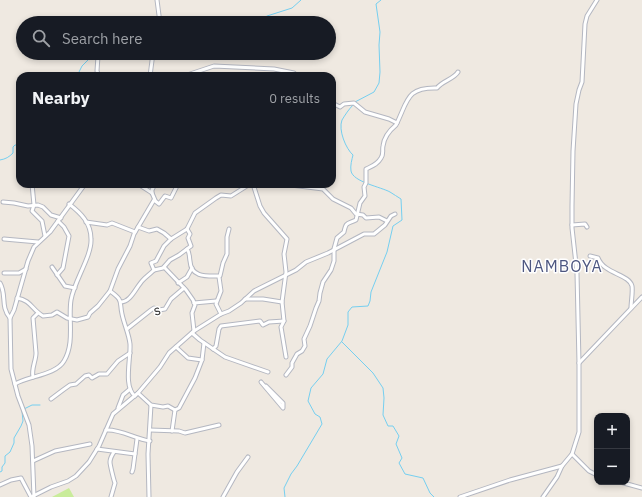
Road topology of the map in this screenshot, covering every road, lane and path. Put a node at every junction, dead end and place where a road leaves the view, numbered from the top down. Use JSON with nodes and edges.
{"nodes":[{"id":1,"x":157,"y":0,"type":"edge"},
{"id":2,"x":597,"y":0,"type":"edge"},
{"id":3,"x":159,"y":16,"type":"edge"},
{"id":4,"x":97,"y":60,"type":"edge"},
{"id":5,"x":152,"y":60,"type":"edge"},
{"id":6,"x":97,"y":72,"type":"edge"},
{"id":7,"x":151,"y":72,"type":"edge"},
{"id":8,"x":196,"y":72,"type":"edge"},
{"id":9,"x":289,"y":72,"type":"edge"},
{"id":10,"x":458,"y":72,"type":"dead end"},
{"id":11,"x":336,"y":105,"type":"edge"},
{"id":12,"x":397,"y":123,"type":"junction"},
{"id":13,"x":32,"y":188,"type":"edge"},
{"id":14,"x":82,"y":188,"type":"edge"},
{"id":15,"x":144,"y":188,"type":"edge"},
{"id":16,"x":153,"y":188,"type":"edge"},
{"id":17,"x":176,"y":188,"type":"edge"},
{"id":18,"x":244,"y":188,"type":"edge"},
{"id":19,"x":254,"y":188,"type":"edge"},
{"id":20,"x":315,"y":188,"type":"edge"},
{"id":21,"x":152,"y":193,"type":"junction"},
{"id":22,"x":155,"y":200,"type":"junction"},
{"id":23,"x":3,"y":202,"type":"dead end"},
{"id":24,"x":69,"y":204,"type":"junction"},
{"id":25,"x":34,"y":205,"type":"junction"},
{"id":26,"x":396,"y":214,"type":"dead end"},
{"id":27,"x":358,"y":215,"type":"junction"},
{"id":28,"x":60,"y":219,"type":"junction"},
{"id":29,"x":387,"y":221,"type":"junction"},
{"id":30,"x":86,"y":222,"type":"junction"},
{"id":31,"x":572,"y":225,"type":"junction"},
{"id":32,"x":138,"y":227,"type":"junction"},
{"id":33,"x":587,"y":227,"type":"dead end"},
{"id":34,"x":186,"y":229,"type":"junction"},
{"id":35,"x":229,"y":229,"type":"dead end"},
{"id":36,"x":135,"y":232,"type":"junction"},
{"id":37,"x":46,"y":236,"type":"junction"},
{"id":38,"x":4,"y":239,"type":"dead end"},
{"id":39,"x":171,"y":239,"type":"junction"},
{"id":40,"x":38,"y":242,"type":"junction"},
{"id":41,"x":187,"y":249,"type":"junction"},
{"id":42,"x":334,"y":249,"type":"junction"},
{"id":43,"x":590,"y":256,"type":"dead end"},
{"id":44,"x":52,"y":267,"type":"dead end"},
{"id":45,"x":164,"y":267,"type":"junction"},
{"id":46,"x":192,"y":268,"type":"junction"},
{"id":47,"x":26,"y":269,"type":"junction"},
{"id":48,"x":154,"y":270,"type":"junction"},
{"id":49,"x":4,"y":273,"type":"dead end"},
{"id":50,"x":57,"y":275,"type":"junction"},
{"id":51,"x":285,"y":276,"type":"junction"},
{"id":52,"x":219,"y":277,"type":"junction"},
{"id":53,"x":178,"y":282,"type":"junction"},
{"id":54,"x":0,"y":283,"type":"edge"},
{"id":55,"x":75,"y":288,"type":"junction"},
{"id":56,"x":184,"y":288,"type":"junction"},
{"id":57,"x":110,"y":291,"type":"junction"},
{"id":58,"x":642,"y":297,"type":"edge"},
{"id":59,"x":17,"y":298,"type":"junction"},
{"id":60,"x":245,"y":298,"type":"junction"},
{"id":61,"x":216,"y":301,"type":"junction"},
{"id":62,"x":121,"y":302,"type":"junction"},
{"id":63,"x":282,"y":302,"type":"junction"},
{"id":64,"x":194,"y":303,"type":"junction"},
{"id":65,"x":631,"y":308,"type":"junction"},
{"id":66,"x":38,"y":313,"type":"junction"},
{"id":67,"x":221,"y":314,"type":"junction"},
{"id":68,"x":10,"y":318,"type":"junction"},
{"id":69,"x":71,"y":320,"type":"junction"},
{"id":70,"x":284,"y":321,"type":"junction"},
{"id":71,"x":127,"y":329,"type":"junction"},
{"id":72,"x":193,"y":332,"type":"junction"},
{"id":73,"x":204,"y":343,"type":"junction"},
{"id":74,"x":176,"y":347,"type":"junction"},
{"id":75,"x":213,"y":349,"type":"junction"},
{"id":76,"x":130,"y":353,"type":"junction"},
{"id":77,"x":286,"y":357,"type":"dead end"},
{"id":78,"x":202,"y":360,"type":"junction"},
{"id":79,"x":580,"y":363,"type":"junction"},
{"id":80,"x":268,"y":372,"type":"dead end"},
{"id":81,"x":286,"y":375,"type":"dead end"},
{"id":82,"x":33,"y":377,"type":"junction"},
{"id":83,"x":261,"y":382,"type":"dead end"},
{"id":84,"x":15,"y":384,"type":"junction"},
{"id":85,"x":266,"y":386,"type":"dead end"},
{"id":86,"x":130,"y":389,"type":"junction"},
{"id":87,"x":136,"y":394,"type":"junction"},
{"id":88,"x":51,"y":400,"type":"dead end"},
{"id":89,"x":151,"y":405,"type":"junction"},
{"id":90,"x":117,"y":410,"type":"junction"},
{"id":91,"x":175,"y":410,"type":"junction"},
{"id":92,"x":219,"y":425,"type":"dead end"},
{"id":93,"x":106,"y":430,"type":"junction"},
{"id":94,"x":150,"y":430,"type":"junction"},
{"id":95,"x":172,"y":431,"type":"junction"},
{"id":96,"x":138,"y":439,"type":"junction"},
{"id":97,"x":150,"y":441,"type":"junction"},
{"id":98,"x":90,"y":444,"type":"dead end"},
{"id":99,"x":96,"y":449,"type":"junction"},
{"id":100,"x":114,"y":452,"type":"junction"},
{"id":101,"x":135,"y":454,"type":"junction"},
{"id":102,"x":572,"y":454,"type":"junction"},
{"id":103,"x":248,"y":457,"type":"dead end"},
{"id":104,"x":33,"y":461,"type":"junction"},
{"id":105,"x":562,"y":466,"type":"junction"},
{"id":106,"x":132,"y":472,"type":"dead end"},
{"id":107,"x":594,"y":474,"type":"edge"},
{"id":108,"x":0,"y":485,"type":"edge"},
{"id":109,"x":630,"y":485,"type":"edge"},
{"id":110,"x":642,"y":488,"type":"edge"},
{"id":111,"x":33,"y":497,"type":"edge"},
{"id":112,"x":111,"y":497,"type":"edge"},
{"id":113,"x":149,"y":497,"type":"edge"},
{"id":114,"x":223,"y":497,"type":"edge"},
{"id":115,"x":460,"y":497,"type":"edge"},
{"id":116,"x":543,"y":497,"type":"edge"}],
"edges":[{"from":1,"to":3,"type":"street"},
{"from":2,"to":31,"type":"street"},
{"from":4,"to":6,"type":"street"},
{"from":5,"to":7,"type":"street"},
{"from":8,"to":9,"type":"street"},
{"from":10,"to":12,"type":"street"},
{"from":11,"to":12,"type":"street"},
{"from":12,"to":27,"type":"street"},
{"from":13,"to":25,"type":"street"},
{"from":14,"to":24,"type":"street"},
{"from":15,"to":21,"type":"street"},
{"from":16,"to":21,"type":"street"},
{"from":17,"to":22,"type":"street"},
{"from":18,"to":34,"type":"street"},
{"from":19,"to":51,"type":"street"},
{"from":20,"to":27,"type":"street"},
{"from":21,"to":22,"type":"street"},
{"from":22,"to":32,"type":"street"},
{"from":23,"to":25,"type":"street"},
{"from":24,"to":28,"type":"street"},
{"from":24,"to":30,"type":"street"},
{"from":25,"to":28,"type":"street"},
{"from":25,"to":37,"type":"street"},
{"from":26,"to":29,"type":"street"},
{"from":27,"to":29,"type":"street"},
{"from":27,"to":42,"type":"street"},
{"from":28,"to":37,"type":"street"},
{"from":28,"to":50,"type":"street"},
{"from":29,"to":42,"type":"street"},
{"from":30,"to":36,"type":"street"},
{"from":30,"to":55,"type":"street"},
{"from":31,"to":33,"type":"street"},
{"from":31,"to":79,"type":"street"},
{"from":32,"to":36,"type":"street"},
{"from":32,"to":39,"type":"street"},
{"from":34,"to":39,"type":"street"},
{"from":34,"to":41,"type":"street"},
{"from":35,"to":52,"type":"street"},
{"from":36,"to":57,"type":"street"},
{"from":37,"to":40,"type":"street"},
{"from":38,"to":40,"type":"street"},
{"from":39,"to":48,"type":"street"},
{"from":40,"to":47,"type":"street"},
{"from":41,"to":45,"type":"street"},
{"from":41,"to":46,"type":"street"},
{"from":42,"to":51,"type":"street"},
{"from":42,"to":81,"type":"street"},
{"from":43,"to":65,"type":"street"},
{"from":44,"to":50,"type":"street"},
{"from":45,"to":48,"type":"street"},
{"from":45,"to":53,"type":"street"},
{"from":46,"to":52,"type":"street"},
{"from":46,"to":53,"type":"street"},
{"from":47,"to":49,"type":"street"},
{"from":47,"to":59,"type":"street"},
{"from":48,"to":62,"type":"street"},
{"from":50,"to":55,"type":"street"},
{"from":51,"to":60,"type":"street"},
{"from":51,"to":63,"type":"street"},
{"from":52,"to":61,"type":"street"},
{"from":53,"to":56,"type":"street"},
{"from":54,"to":68,"type":"street"},
{"from":55,"to":69,"type":"street"},
{"from":56,"to":64,"type":"street"},
{"from":56,"to":71,"type":"street","name":"s"},
{"from":57,"to":62,"type":"street"},
{"from":57,"to":69,"type":"street"},
{"from":58,"to":65,"type":"street"},
{"from":59,"to":66,"type":"street"},
{"from":59,"to":68,"type":"street"},
{"from":60,"to":63,"type":"street"},
{"from":60,"to":67,"type":"street"},
{"from":61,"to":64,"type":"street"},
{"from":61,"to":67,"type":"street"},
{"from":62,"to":71,"type":"street"},
{"from":63,"to":70,"type":"street"},
{"from":64,"to":72,"type":"street"},
{"from":65,"to":79,"type":"street"},
{"from":66,"to":69,"type":"street"},
{"from":66,"to":82,"type":"street"},
{"from":67,"to":72,"type":"street"},
{"from":68,"to":84,"type":"street"},
{"from":69,"to":82,"type":"street"},
{"from":70,"to":75,"type":"street"},
{"from":70,"to":77,"type":"street"},
{"from":71,"to":76,"type":"street"},
{"from":72,"to":73,"type":"street"},
{"from":72,"to":74,"type":"street"},
{"from":73,"to":75,"type":"street"},
{"from":73,"to":78,"type":"street"},
{"from":74,"to":78,"type":"street"},
{"from":74,"to":87,"type":"street"},
{"from":75,"to":80,"type":"street"},
{"from":76,"to":86,"type":"street"},
{"from":76,"to":88,"type":"street"},
{"from":78,"to":91,"type":"street"},
{"from":79,"to":102,"type":"street"},
{"from":82,"to":84,"type":"street"},
{"from":83,"to":85,"type":"street"},
{"from":84,"to":104,"type":"street"},
{"from":86,"to":87,"type":"street"},
{"from":86,"to":90,"type":"street"},
{"from":87,"to":89,"type":"street"},
{"from":87,"to":90,"type":"street"},
{"from":89,"to":91,"type":"street"},
{"from":89,"to":94,"type":"street"},
{"from":90,"to":93,"type":"street"},
{"from":91,"to":95,"type":"street"},
{"from":92,"to":95,"type":"street"},
{"from":93,"to":96,"type":"street"},
{"from":93,"to":99,"type":"street"},
{"from":94,"to":95,"type":"street"},
{"from":94,"to":97,"type":"street"},
{"from":96,"to":97,"type":"street"},
{"from":96,"to":101,"type":"street"},
{"from":97,"to":113,"type":"street"},
{"from":98,"to":104,"type":"street"},
{"from":99,"to":100,"type":"street"},
{"from":99,"to":111,"type":"street"},
{"from":100,"to":101,"type":"street"},
{"from":100,"to":112,"type":"street"},
{"from":101,"to":106,"type":"street"},
{"from":102,"to":105,"type":"street"},
{"from":102,"to":107,"type":"street"},
{"from":103,"to":114,"type":"street"},
{"from":104,"to":111,"type":"street"},
{"from":105,"to":115,"type":"street"},
{"from":105,"to":116,"type":"street"},
{"from":108,"to":111,"type":"street"},
{"from":109,"to":110,"type":"street"}]}
